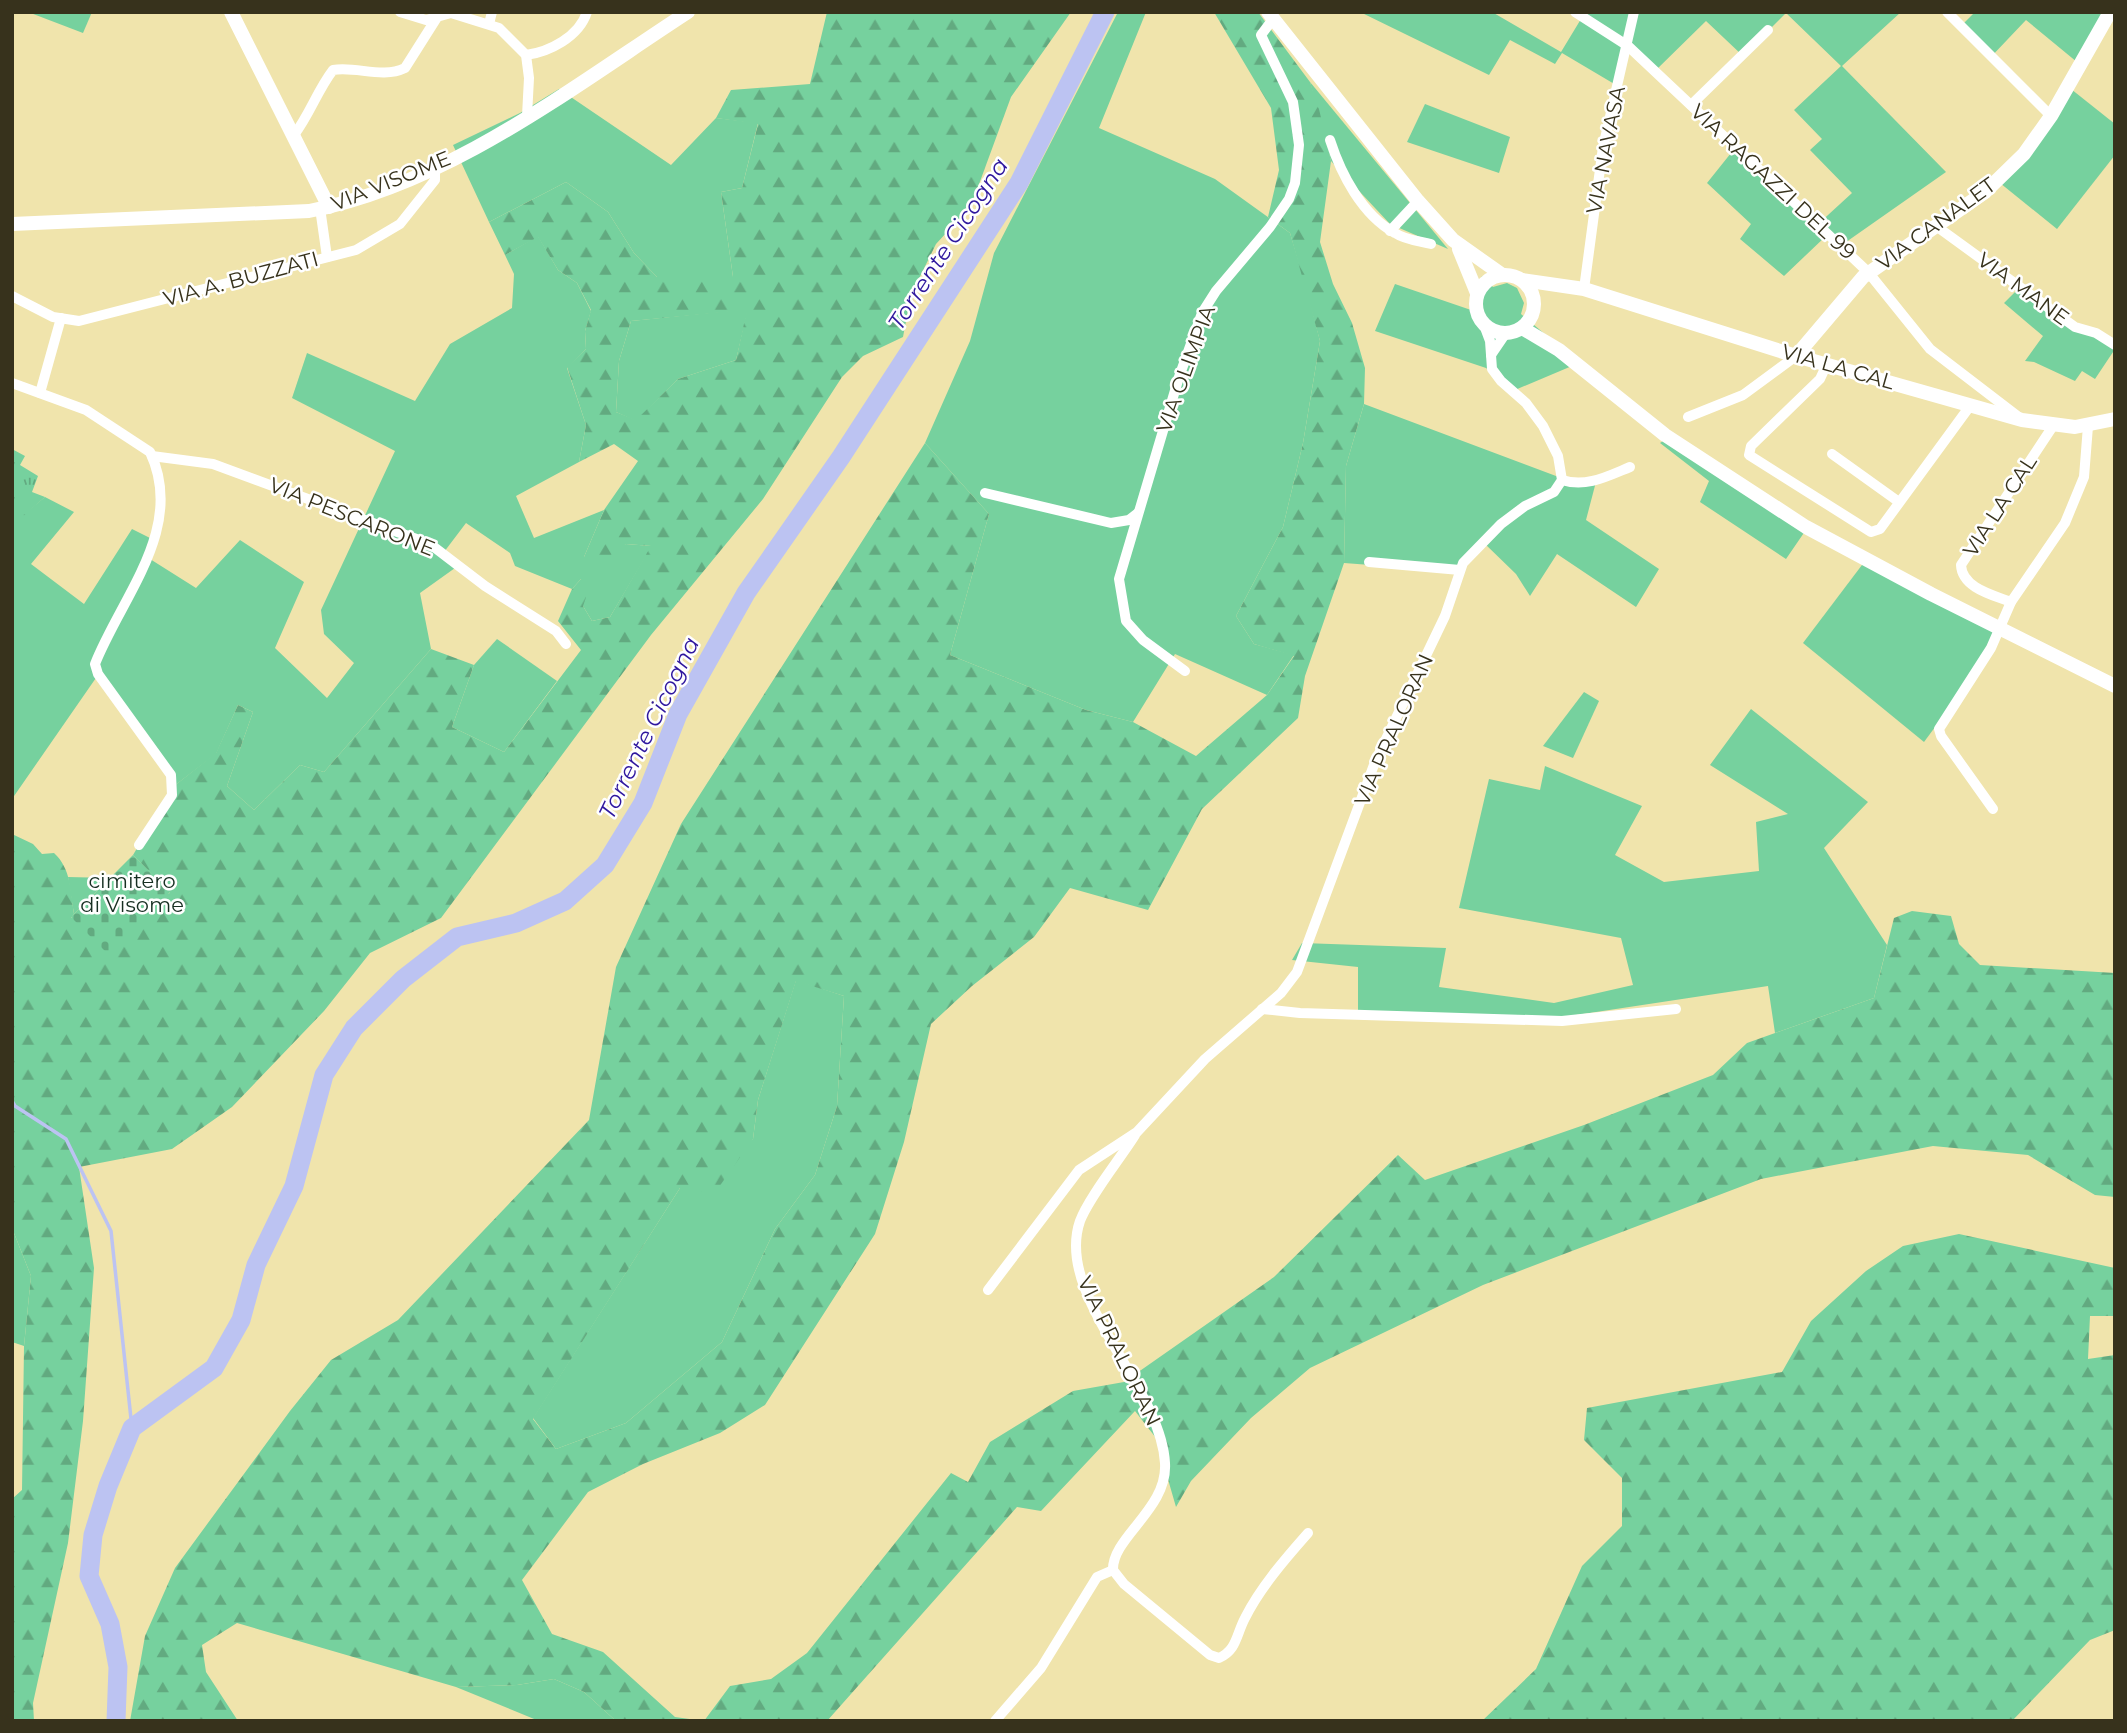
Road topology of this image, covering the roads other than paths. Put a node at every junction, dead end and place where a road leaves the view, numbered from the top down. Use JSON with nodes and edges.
{"nodes":[{"id":1,"x":231,"y":12,"type":"edge"},
{"id":2,"x":400,"y":12,"type":"edge"},
{"id":3,"x":492,"y":12,"type":"edge"},
{"id":4,"x":587,"y":12,"type":"edge"},
{"id":5,"x":688,"y":12,"type":"edge"},
{"id":6,"x":1575,"y":12,"type":"edge"},
{"id":7,"x":1633,"y":12,"type":"edge"},
{"id":8,"x":1947,"y":12,"type":"edge"},
{"id":9,"x":1271,"y":15,"type":"edge"},
{"id":10,"x":436,"y":19,"type":"junction"},
{"id":11,"x":2109,"y":22,"type":"edge"},
{"id":12,"x":489,"y":24,"type":"junction"},
{"id":13,"x":1768,"y":30,"type":"dead end"},
{"id":14,"x":1628,"y":46,"type":"junction"},
{"id":15,"x":526,"y":55,"type":"junction"},
{"id":16,"x":1691,"y":105,"type":"junction"},
{"id":17,"x":527,"y":116,"type":"junction"},
{"id":18,"x":2051,"y":116,"type":"junction"},
{"id":19,"x":294,"y":135,"type":"junction"},
{"id":20,"x":1330,"y":140,"type":"dead end"},
{"id":21,"x":435,"y":167,"type":"junction"},
{"id":22,"x":1418,"y":201,"type":"junction"},
{"id":23,"x":325,"y":208,"type":"junction"},
{"id":24,"x":12,"y":224,"type":"edge"},
{"id":25,"x":1936,"y":226,"type":"junction"},
{"id":26,"x":1390,"y":231,"type":"junction"},
{"id":27,"x":1453,"y":240,"type":"junction"},
{"id":28,"x":1431,"y":244,"type":"dead end"},
{"id":29,"x":327,"y":257,"type":"junction"},
{"id":30,"x":1868,"y":272,"type":"junction"},
{"id":31,"x":1501,"y":274,"type":"junction"},
{"id":32,"x":1522,"y":280,"type":"junction"},
{"id":33,"x":1564,"y":287,"type":"junction"},
{"id":34,"x":1584,"y":289,"type":"junction"},
{"id":35,"x":1477,"y":293,"type":"junction"},
{"id":36,"x":12,"y":296,"type":"edge"},
{"id":37,"x":1533,"y":306,"type":"junction"},
{"id":38,"x":61,"y":318,"type":"junction"},
{"id":39,"x":1484,"y":325,"type":"junction"},
{"id":40,"x":1521,"y":328,"type":"junction"},
{"id":41,"x":1506,"y":333,"type":"junction"},
{"id":42,"x":2115,"y":345,"type":"edge"},
{"id":43,"x":1559,"y":350,"type":"junction"},
{"id":44,"x":1796,"y":356,"type":"junction"},
{"id":45,"x":1489,"y":358,"type":"junction"},
{"id":46,"x":1827,"y":364,"type":"junction"},
{"id":47,"x":12,"y":383,"type":"edge"},
{"id":48,"x":44,"y":394,"type":"junction"},
{"id":49,"x":1970,"y":406,"type":"junction"},
{"id":50,"x":1688,"y":417,"type":"dead end"},
{"id":51,"x":2115,"y":419,"type":"edge"},
{"id":52,"x":2022,"y":420,"type":"junction"},
{"id":53,"x":2053,"y":426,"type":"junction"},
{"id":54,"x":2088,"y":426,"type":"junction"},
{"id":55,"x":1832,"y":454,"type":"dead end"},
{"id":56,"x":152,"y":456,"type":"junction"},
{"id":57,"x":1630,"y":467,"type":"dead end"},
{"id":58,"x":1562,"y":480,"type":"junction"},
{"id":59,"x":985,"y":493,"type":"dead end"},
{"id":60,"x":1899,"y":502,"type":"junction"},
{"id":61,"x":1138,"y":513,"type":"junction"},
{"id":62,"x":1369,"y":562,"type":"dead end"},
{"id":63,"x":1460,"y":570,"type":"junction"},
{"id":64,"x":2011,"y":602,"type":"junction"},
{"id":65,"x":1998,"y":629,"type":"junction"},
{"id":66,"x":566,"y":644,"type":"dead end"},
{"id":67,"x":1185,"y":671,"type":"dead end"},
{"id":68,"x":2115,"y":685,"type":"edge"},
{"id":69,"x":1993,"y":809,"type":"dead end"},
{"id":70,"x":139,"y":845,"type":"dead end"},
{"id":71,"x":1262,"y":1009,"type":"junction"},
{"id":72,"x":1676,"y":1009,"type":"dead end"},
{"id":73,"x":1137,"y":1132,"type":"junction"},
{"id":74,"x":988,"y":1290,"type":"dead end"},
{"id":75,"x":1308,"y":1534,"type":"dead end"},
{"id":76,"x":1113,"y":1570,"type":"junction"},
{"id":77,"x":995,"y":1721,"type":"edge"}],
"edges":[{"from":1,"to":19,"type":"street"},
{"from":2,"to":10,"type":"street"},
{"from":3,"to":12,"type":"street"},
{"from":4,"to":15,"type":"street"},
{"from":5,"to":17,"type":"street","name":"VIA VISOME"},
{"from":6,"to":14,"type":"street","name":"VIA RAGAZZI DEL 99"},
{"from":7,"to":14,"type":"street","name":"VIA NAVASA"},
{"from":8,"to":18,"type":"street"},
{"from":9,"to":22,"type":"street"},
{"from":9,"to":61,"type":"street","name":"VIA OLIMPIA"},
{"from":10,"to":12,"type":"street"},
{"from":10,"to":19,"type":"street"},
{"from":11,"to":18,"type":"street","name":"VIA CANALET"},
{"from":12,"to":15,"type":"street"},
{"from":13,"to":16,"type":"street"},
{"from":14,"to":16,"type":"street","name":"VIA RAGAZZI DEL 99"},
{"from":14,"to":34,"type":"street","name":"VIA NAVASA"},
{"from":15,"to":17,"type":"street"},
{"from":16,"to":30,"type":"street","name":"VIA RAGAZZI DEL 99"},
{"from":17,"to":21,"type":"street","name":"VIA VISOME"},
{"from":18,"to":25,"type":"street","name":"VIA CANALET"},
{"from":19,"to":23,"type":"street"},
{"from":20,"to":26,"type":"street"},
{"from":21,"to":23,"type":"street","name":"VIA VISOME"},
{"from":21,"to":29,"type":"street","name":"VIA A. BUZZATI"},
{"from":22,"to":26,"type":"street"},
{"from":22,"to":27,"type":"street"},
{"from":23,"to":24,"type":"street","name":"VIA VISOME"},
{"from":23,"to":29,"type":"street"},
{"from":25,"to":30,"type":"street","name":"VIA CANALET"},
{"from":25,"to":42,"type":"street","name":"VIA MANE"},
{"from":26,"to":28,"type":"street"},
{"from":27,"to":31,"type":"street"},
{"from":27,"to":35,"type":"street"},
{"from":29,"to":38,"type":"street","name":"VIA A. BUZZATI"},
{"from":30,"to":44,"type":"street","name":"VIA CANALET"},
{"from":30,"to":52,"type":"street","name":"VIA RAGAZZI DEL 99"},
{"from":31,"to":32,"type":"street"},
{"from":31,"to":35,"type":"street"},
{"from":32,"to":33,"type":"street","name":"VIA LA CAL"},
{"from":32,"to":37,"type":"street"},
{"from":33,"to":34,"type":"street","name":"VIA LA CAL"},
{"from":33,"to":37,"type":"street"},
{"from":34,"to":44,"type":"street","name":"VIA LA CAL"},
{"from":35,"to":39,"type":"street"},
{"from":36,"to":38,"type":"street","name":"VIA A. BUZZATI"},
{"from":37,"to":40,"type":"street"},
{"from":37,"to":43,"type":"street"},
{"from":38,"to":48,"type":"street"},
{"from":39,"to":41,"type":"street"},
{"from":39,"to":45,"type":"street"},
{"from":40,"to":41,"type":"street"},
{"from":40,"to":43,"type":"street"},
{"from":41,"to":45,"type":"street"},
{"from":43,"to":65,"type":"street"},
{"from":44,"to":46,"type":"street","name":"VIA LA CAL"},
{"from":44,"to":50,"type":"street"},
{"from":45,"to":58,"type":"street"},
{"from":46,"to":49,"type":"street","name":"VIA LA CAL"},
{"from":46,"to":60,"type":"street"},
{"from":47,"to":48,"type":"street"},
{"from":48,"to":56,"type":"street"},
{"from":49,"to":52,"type":"street","name":"VIA LA CAL"},
{"from":49,"to":60,"type":"street"},
{"from":51,"to":54,"type":"street","name":"VIA LA CAL"},
{"from":52,"to":53,"type":"street","name":"VIA LA CAL"},
{"from":53,"to":54,"type":"street","name":"VIA LA CAL"},
{"from":53,"to":64,"type":"street","name":"VIA LA CAL"},
{"from":54,"to":64,"type":"street"},
{"from":55,"to":60,"type":"street"},
{"from":56,"to":66,"type":"street","name":"VIA PESCARONE"},
{"from":56,"to":70,"type":"street"},
{"from":57,"to":58,"type":"street"},
{"from":58,"to":63,"type":"street","name":"VIA PRALORAN"},
{"from":59,"to":61,"type":"street"},
{"from":61,"to":67,"type":"street"},
{"from":62,"to":63,"type":"street"},
{"from":63,"to":71,"type":"street","name":"VIA PRALORAN"},
{"from":64,"to":65,"type":"street"},
{"from":65,"to":68,"type":"street"},
{"from":65,"to":69,"type":"street"},
{"from":71,"to":72,"type":"street"},
{"from":71,"to":73,"type":"street","name":"VIA PRALORAN"},
{"from":73,"to":74,"type":"street","name":"VIA PRALORAN"},
{"from":73,"to":76,"type":"street","name":"VIA PRALORAN"},
{"from":75,"to":76,"type":"street"},
{"from":76,"to":77,"type":"street","name":"VIA PRALORAN"}]}
